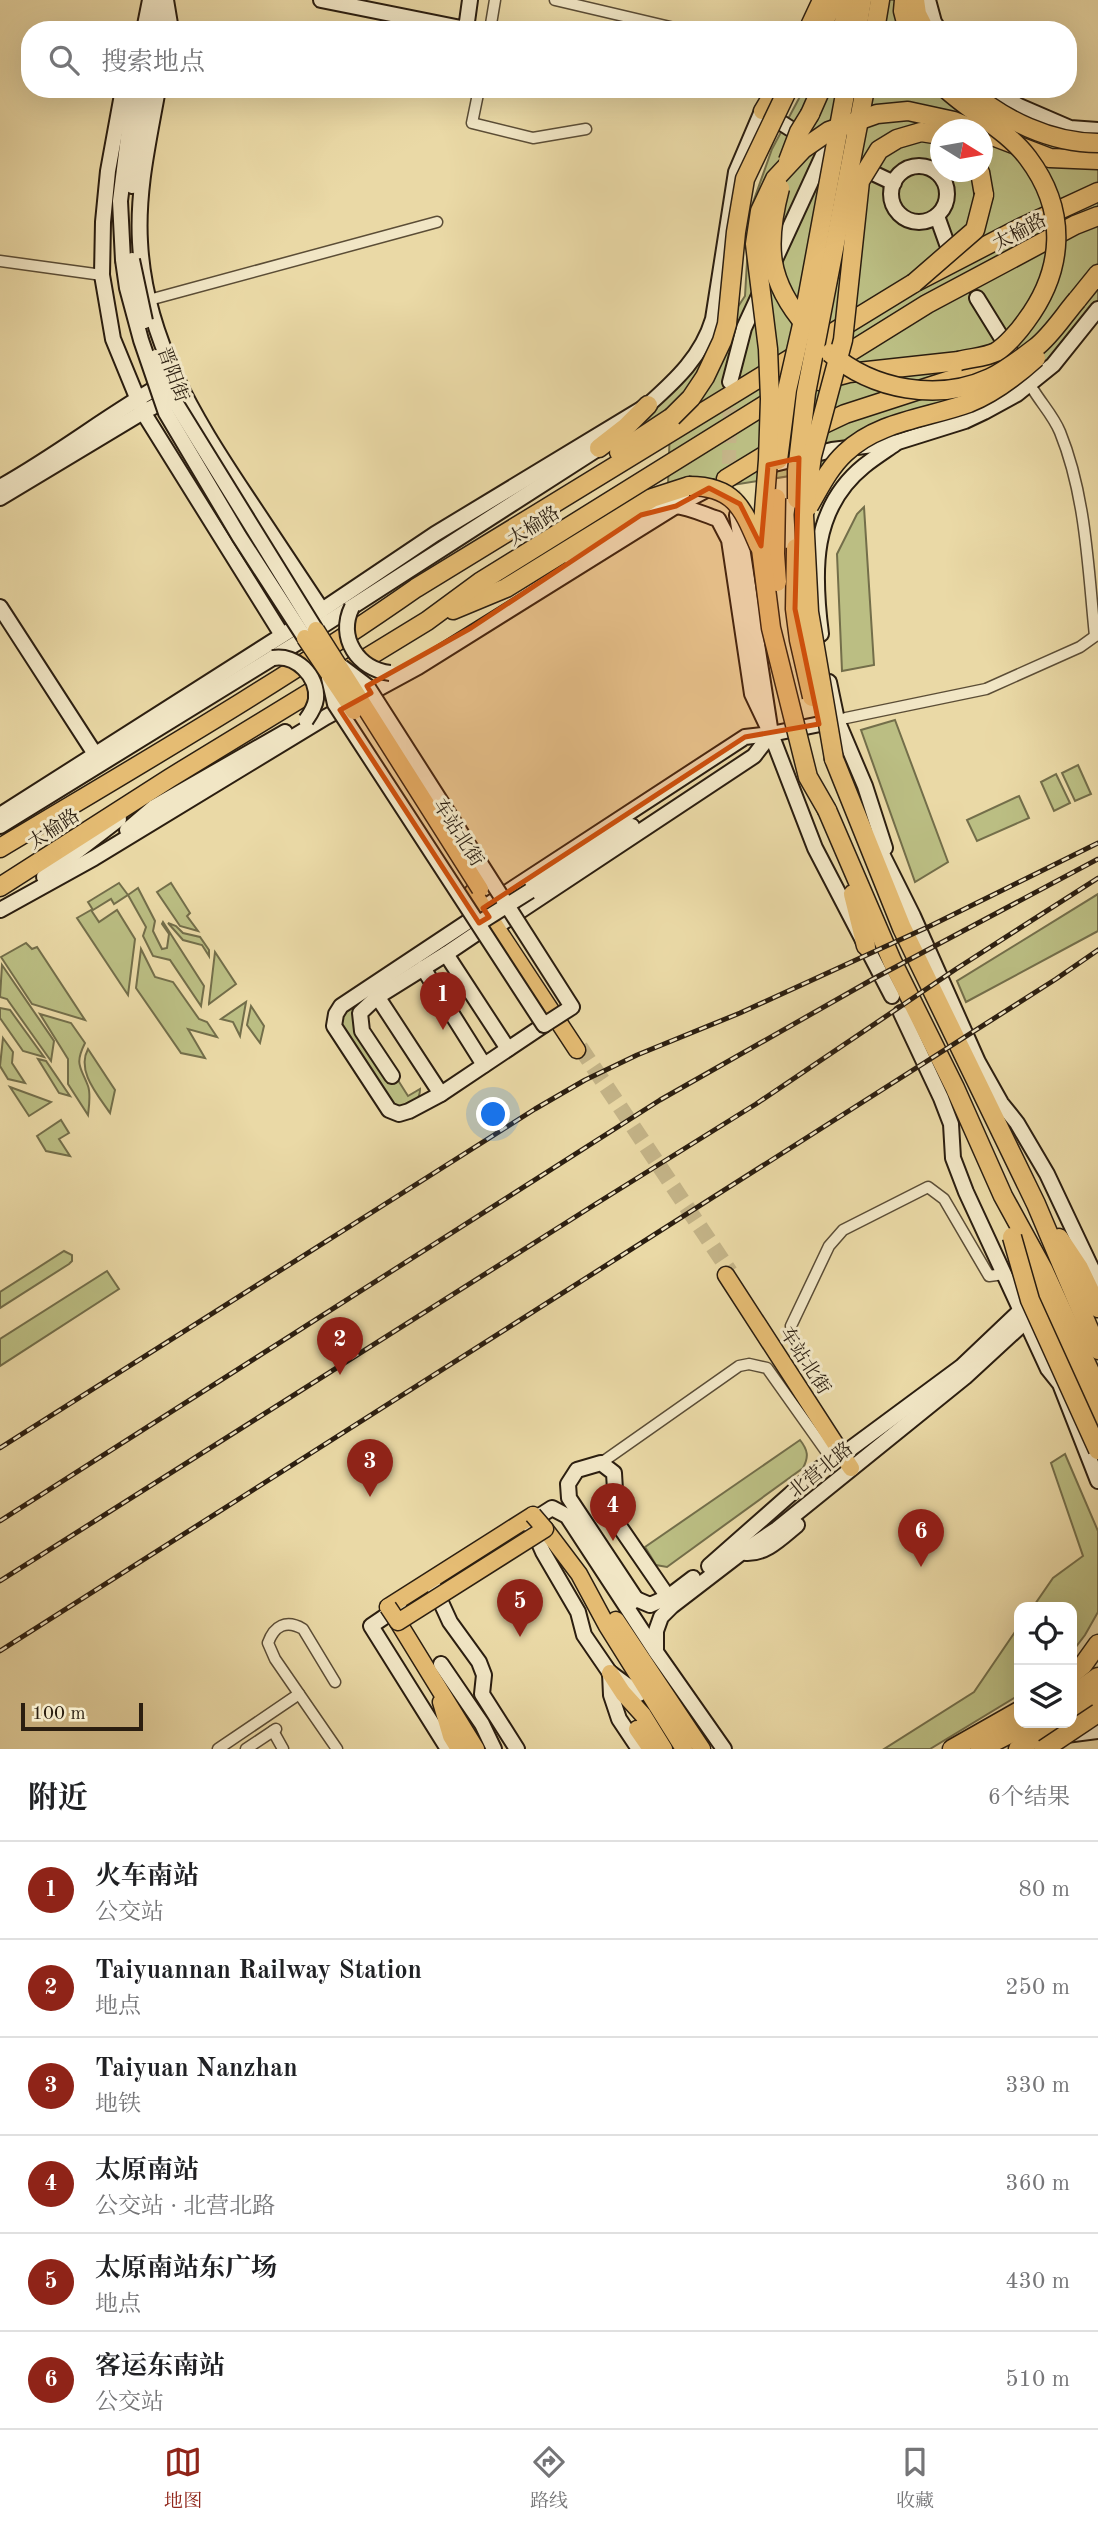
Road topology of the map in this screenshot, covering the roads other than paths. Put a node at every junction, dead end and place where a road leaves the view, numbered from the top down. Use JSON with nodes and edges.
{"nodes":[{"id":1,"x":150,"y":0,"type":"edge"},
{"id":2,"x":164,"y":0,"type":"edge"},
{"id":3,"x":321,"y":0,"type":"edge"},
{"id":4,"x":470,"y":0,"type":"edge"},
{"id":5,"x":495,"y":0,"type":"edge"},
{"id":6,"x":555,"y":0,"type":"edge"},
{"id":7,"x":821,"y":0,"type":"edge"},
{"id":8,"x":835,"y":0,"type":"edge"},
{"id":9,"x":849,"y":0,"type":"edge"},
{"id":10,"x":862,"y":0,"type":"edge"},
{"id":11,"x":880,"y":0,"type":"edge"},
{"id":12,"x":904,"y":0,"type":"edge"},
{"id":13,"x":915,"y":0,"type":"edge"},
{"id":14,"x":928,"y":0,"type":"edge"},
{"id":15,"x":146,"y":21,"type":"edge"},
{"id":16,"x":159,"y":21,"type":"edge"},
{"id":17,"x":169,"y":21,"type":"edge"},
{"id":18,"x":426,"y":21,"type":"edge"},
{"id":19,"x":467,"y":21,"type":"edge"},
{"id":20,"x":492,"y":21,"type":"edge"},
{"id":21,"x":645,"y":21,"type":"edge"},
{"id":22,"x":811,"y":21,"type":"edge"},
{"id":23,"x":824,"y":21,"type":"edge"},
{"id":24,"x":844,"y":21,"type":"edge"},
{"id":25,"x":858,"y":21,"type":"edge"},
{"id":26,"x":876,"y":21,"type":"edge"},
{"id":27,"x":906,"y":21,"type":"edge"},
{"id":28,"x":920,"y":21,"type":"edge"},
{"id":29,"x":934,"y":21,"type":"edge"},
{"id":30,"x":121,"y":98,"type":"edge"},
{"id":31,"x":133,"y":98,"type":"edge"},
{"id":32,"x":144,"y":98,"type":"edge"},
{"id":33,"x":156,"y":98,"type":"edge"},
{"id":34,"x":477,"y":98,"type":"edge"},
{"id":35,"x":770,"y":98,"type":"edge"},
{"id":36,"x":778,"y":98,"type":"edge"},
{"id":37,"x":785,"y":98,"type":"edge"},
{"id":38,"x":816,"y":98,"type":"edge"},
{"id":39,"x":844,"y":98,"type":"edge"},
{"id":40,"x":863,"y":98,"type":"edge"},
{"id":41,"x":957,"y":98,"type":"edge"},
{"id":42,"x":981,"y":98,"type":"edge"},
{"id":43,"x":988,"y":98,"type":"edge"},
{"id":44,"x":1006,"y":98,"type":"edge"},
{"id":45,"x":762,"y":111,"type":"junction"},
{"id":46,"x":945,"y":119,"type":"edge"},
{"id":47,"x":974,"y":119,"type":"edge"},
{"id":48,"x":586,"y":128,"type":"dead end"},
{"id":49,"x":1098,"y":130,"type":"edge"},
{"id":50,"x":930,"y":133,"type":"edge"},
{"id":51,"x":993,"y":136,"type":"edge"},
{"id":52,"x":1098,"y":143,"type":"edge"},
{"id":53,"x":825,"y":151,"type":"junction"},
{"id":54,"x":1098,"y":160,"type":"edge"},
{"id":55,"x":930,"y":169,"type":"edge"},
{"id":56,"x":944,"y":182,"type":"edge"},
{"id":57,"x":982,"y":182,"type":"edge"},
{"id":58,"x":894,"y":183,"type":"junction"},
{"id":59,"x":1098,"y":192,"type":"edge"},
{"id":60,"x":937,"y":216,"type":"junction"},
{"id":61,"x":1098,"y":216,"type":"edge"},
{"id":62,"x":437,"y":222,"type":"dead end"},
{"id":63,"x":947,"y":244,"type":"dead end"},
{"id":64,"x":127,"y":260,"type":"junction"},
{"id":65,"x":0,"y":261,"type":"edge"},
{"id":66,"x":1098,"y":274,"type":"edge"},
{"id":67,"x":102,"y":275,"type":"junction"},
{"id":68,"x":915,"y":283,"type":"junction"},
{"id":69,"x":977,"y":298,"type":"dead end"},
{"id":70,"x":149,"y":300,"type":"junction"},
{"id":71,"x":1098,"y":309,"type":"edge"},
{"id":72,"x":1066,"y":313,"type":"junction"},
{"id":73,"x":996,"y":352,"type":"junction"},
{"id":74,"x":175,"y":377,"type":"junction"},
{"id":75,"x":730,"y":382,"type":"tunnel mouth"},
{"id":76,"x":799,"y":385,"type":"junction"},
{"id":77,"x":1032,"y":388,"type":"junction"},
{"id":78,"x":182,"y":393,"type":"junction"},
{"id":79,"x":140,"y":405,"type":"junction"},
{"id":80,"x":648,"y":405,"type":"junction"},
{"id":81,"x":898,"y":442,"type":"junction"},
{"id":82,"x":599,"y":448,"type":"joint"},
{"id":83,"x":726,"y":479,"type":"junction"},
{"id":84,"x":0,"y":486,"type":"edge"},
{"id":85,"x":0,"y":498,"type":"edge"},
{"id":86,"x":676,"y":506,"type":"junction"},
{"id":87,"x":737,"y":515,"type":"tunnel mouth"},
{"id":88,"x":804,"y":515,"type":"junction"},
{"id":89,"x":761,"y":549,"type":"junction"},
{"id":90,"x":416,"y":588,"type":"junction"},
{"id":91,"x":0,"y":607,"type":"edge"},
{"id":92,"x":352,"y":607,"type":"junction"},
{"id":93,"x":322,"y":610,"type":"junction"},
{"id":94,"x":427,"y":621,"type":"junction"},
{"id":95,"x":310,"y":634,"type":"junction"},
{"id":96,"x":282,"y":635,"type":"junction"},
{"id":97,"x":1097,"y":635,"type":"edge"},
{"id":98,"x":273,"y":658,"type":"junction"},
{"id":99,"x":332,"y":667,"type":"junction"},
{"id":100,"x":390,"y":673,"type":"junction"},
{"id":101,"x":351,"y":695,"type":"junction"},
{"id":102,"x":842,"y":719,"type":"junction"},
{"id":103,"x":306,"y":720,"type":"junction"},
{"id":104,"x":771,"y":734,"type":"junction"},
{"id":105,"x":95,"y":754,"type":"junction"},
{"id":106,"x":834,"y":759,"type":"junction"},
{"id":107,"x":170,"y":778,"type":"junction"},
{"id":108,"x":827,"y":810,"type":"junction"},
{"id":109,"x":0,"y":815,"type":"edge"},
{"id":110,"x":0,"y":826,"type":"edge"},
{"id":111,"x":0,"y":848,"type":"edge"},
{"id":112,"x":94,"y":858,"type":"junction"},
{"id":113,"x":898,"y":886,"type":"junction"},
{"id":114,"x":0,"y":887,"type":"edge"},
{"id":115,"x":0,"y":909,"type":"edge"},
{"id":116,"x":488,"y":918,"type":"junction"},
{"id":117,"x":866,"y":946,"type":"junction"},
{"id":118,"x":446,"y":954,"type":"junction"},
{"id":119,"x":423,"y":968,"type":"junction"},
{"id":120,"x":374,"y":991,"type":"junction"},
{"id":121,"x":892,"y":996,"type":"dead end"},
{"id":122,"x":901,"y":1013,"type":"dead end"},
{"id":123,"x":541,"y":1027,"type":"junction"},
{"id":124,"x":578,"y":1048,"type":"tunnel mouth"},
{"id":125,"x":508,"y":1049,"type":"junction"},
{"id":126,"x":484,"y":1065,"type":"junction"},
{"id":127,"x":391,"y":1076,"type":"dead end"},
{"id":128,"x":441,"y":1094,"type":"junction"},
{"id":129,"x":1003,"y":1196,"type":"junction"},
{"id":130,"x":1036,"y":1204,"type":"junction"},
{"id":131,"x":1012,"y":1237,"type":"junction"},
{"id":132,"x":728,"y":1274,"type":"tunnel mouth"},
{"id":133,"x":1004,"y":1274,"type":"junction"},
{"id":134,"x":1098,"y":1282,"type":"edge"},
{"id":135,"x":1098,"y":1308,"type":"edge"},
{"id":136,"x":1023,"y":1316,"type":"junction"},
{"id":137,"x":791,"y":1326,"type":"dead end"},
{"id":138,"x":1082,"y":1335,"type":"junction"},
{"id":139,"x":1098,"y":1350,"type":"edge"},
{"id":140,"x":1098,"y":1389,"type":"edge"},
{"id":141,"x":1098,"y":1418,"type":"edge"},
{"id":142,"x":1098,"y":1450,"type":"edge"},
{"id":143,"x":847,"y":1459,"type":"junction"},
{"id":144,"x":601,"y":1463,"type":"junction"},
{"id":145,"x":819,"y":1469,"type":"junction"},
{"id":146,"x":1098,"y":1481,"type":"edge"},
{"id":147,"x":832,"y":1484,"type":"junction"},
{"id":148,"x":530,"y":1522,"type":"junction"},
{"id":149,"x":741,"y":1553,"type":"junction"},
{"id":150,"x":579,"y":1574,"type":"junction"},
{"id":151,"x":433,"y":1585,"type":"junction"},
{"id":152,"x":668,"y":1597,"type":"junction"},
{"id":153,"x":632,"y":1603,"type":"junction"},
{"id":154,"x":587,"y":1608,"type":"dead end"},
{"id":155,"x":1098,"y":1644,"type":"edge"},
{"id":156,"x":656,"y":1652,"type":"junction"},
{"id":157,"x":441,"y":1664,"type":"dead end"},
{"id":158,"x":1077,"y":1670,"type":"edge"},
{"id":159,"x":610,"y":1673,"type":"junction"},
{"id":160,"x":1098,"y":1677,"type":"edge"},
{"id":161,"x":335,"y":1682,"type":"dead end"},
{"id":162,"x":1077,"y":1692,"type":"edge"},
{"id":163,"x":299,"y":1694,"type":"junction"},
{"id":164,"x":639,"y":1694,"type":"junction"},
{"id":165,"x":1098,"y":1696,"type":"edge"},
{"id":166,"x":1077,"y":1710,"type":"edge"},
{"id":167,"x":1098,"y":1715,"type":"edge"},
{"id":168,"x":1077,"y":1719,"type":"edge"},
{"id":169,"x":1014,"y":1724,"type":"edge"},
{"id":170,"x":1014,"y":1727,"type":"edge"},
{"id":171,"x":1016,"y":1728,"type":"edge"},
{"id":172,"x":1033,"y":1728,"type":"edge"},
{"id":173,"x":1048,"y":1728,"type":"edge"},
{"id":174,"x":638,"y":1729,"type":"dead end"},
{"id":175,"x":1098,"y":1731,"type":"edge"},
{"id":176,"x":444,"y":1746,"type":"edge"},
{"id":177,"x":472,"y":1747,"type":"edge"},
{"id":178,"x":218,"y":1749,"type":"edge"},
{"id":179,"x":246,"y":1749,"type":"edge"},
{"id":180,"x":283,"y":1749,"type":"edge"},
{"id":181,"x":337,"y":1749,"type":"edge"},
{"id":182,"x":494,"y":1749,"type":"edge"},
{"id":183,"x":517,"y":1749,"type":"edge"},
{"id":184,"x":639,"y":1749,"type":"edge"},
{"id":185,"x":651,"y":1749,"type":"edge"},
{"id":186,"x":664,"y":1749,"type":"edge"},
{"id":187,"x":674,"y":1749,"type":"edge"},
{"id":188,"x":684,"y":1749,"type":"edge"},
{"id":189,"x":702,"y":1749,"type":"edge"},
{"id":190,"x":724,"y":1749,"type":"edge"},
{"id":191,"x":952,"y":1749,"type":"edge"},
{"id":192,"x":980,"y":1749,"type":"edge"},
{"id":193,"x":992,"y":1749,"type":"edge"},
{"id":194,"x":1018,"y":1749,"type":"edge"},
{"id":195,"x":1029,"y":1749,"type":"edge"},
{"id":196,"x":1045,"y":1749,"type":"edge"}],
"edges":[{"from":1,"to":15,"type":"main road"},
{"from":2,"to":16,"type":"main road"},
{"from":2,"to":17,"type":"main road"},
{"from":3,"to":18,"type":"main road"},
{"from":4,"to":19,"type":"main road"},
{"from":5,"to":20,"type":"street"},
{"from":6,"to":21,"type":"street"},
{"from":7,"to":22,"type":"main road"},
{"from":8,"to":23,"type":"highway"},
{"from":9,"to":24,"type":"highway"},
{"from":10,"to":25,"type":"highway"},
{"from":11,"to":26,"type":"highway"},
{"from":12,"to":27,"type":"highway"},
{"from":13,"to":28,"type":"highway"},
{"from":14,"to":29,"type":"main road"},
{"from":30,"to":67,"type":"main road"},
{"from":31,"to":64,"type":"main road","name":"晋阳街"},
{"from":32,"to":64,"type":"main road","name":"晋阳街"},
{"from":33,"to":70,"type":"main road"},
{"from":34,"to":48,"type":"street"},
{"from":35,"to":45,"type":"main road"},
{"from":36,"to":45,"type":"main road"},
{"from":37,"to":90,"type":"highway","bridge":true},
{"from":38,"to":72,"type":"highway","bridge":true},
{"from":39,"to":108,"type":"highway","bridge":true},
{"from":40,"to":106,"type":"highway","bridge":true},
{"from":41,"to":73,"type":"highway","bridge":true},
{"from":42,"to":52,"type":"highway","bridge":true},
{"from":43,"to":47,"type":"main road"},
{"from":44,"to":49,"type":"main road"},
{"from":45,"to":53,"type":"main road"},
{"from":45,"to":80,"type":"main road"},
{"from":46,"to":89,"type":"highway","bridge":true},
{"from":50,"to":88,"type":"highway","bridge":true},
{"from":51,"to":54,"type":"highway","bridge":true},
{"from":53,"to":58,"type":"main road"},
{"from":53,"to":75,"type":"main road"},
{"from":55,"to":58,"type":"main road"},
{"from":56,"to":60,"type":"main road"},
{"from":57,"to":68,"type":"highway","bridge":true},
{"from":58,"to":60,"type":"main road"},
{"from":59,"to":68,"type":"highway","name":"太榆路"},
{"from":60,"to":63,"type":"main road"},
{"from":61,"to":76,"type":"highway","name":"太榆路"},
{"from":62,"to":70,"type":"street"},
{"from":64,"to":95,"type":"main road","name":"晋阳街","bridge":true},
{"from":65,"to":67,"type":"street"},
{"from":66,"to":72,"type":"highway","bridge":true},
{"from":67,"to":79,"type":"main road"},
{"from":68,"to":90,"type":"highway","name":"太榆路"},
{"from":69,"to":77,"type":"main road"},
{"from":70,"to":74,"type":"main road"},
{"from":71,"to":77,"type":"main road"},
{"from":72,"to":88,"type":"highway","bridge":true},
{"from":73,"to":76,"type":"highway","bridge":true},
{"from":73,"to":83,"type":"highway"},
{"from":74,"to":78,"type":"main road"},
{"from":74,"to":79,"type":"main road"},
{"from":76,"to":94,"type":"highway","name":"太榆路"},
{"from":77,"to":81,"type":"main road"},
{"from":77,"to":97,"type":"street"},
{"from":78,"to":79,"type":"main road"},
{"from":78,"to":93,"type":"main road"},
{"from":79,"to":84,"type":"main road"},
{"from":79,"to":85,"type":"main road"},
{"from":79,"to":96,"type":"main road"},
{"from":80,"to":82,"type":"highway"},
{"from":80,"to":93,"type":"main road"},
{"from":81,"to":83,"type":"main road"},
{"from":81,"to":102,"type":"main road"},
{"from":82,"to":92,"type":"main road"},
{"from":83,"to":86,"type":"main road"},
{"from":86,"to":100,"type":"main road"},
{"from":86,"to":104,"type":"main road"},
{"from":86,"to":112,"type":"main road"},
{"from":87,"to":104,"type":"main road"},
{"from":88,"to":106,"type":"highway","bridge":true},
{"from":89,"to":94,"type":"highway","bridge":true},
{"from":89,"to":108,"type":"highway","bridge":true},
{"from":90,"to":111,"type":"highway","name":"太榆路"},
{"from":91,"to":105,"type":"main road"},
{"from":92,"to":95,"type":"main road"},
{"from":92,"to":100,"type":"main road","bridge":true},
{"from":93,"to":96,"type":"main road"},
{"from":94,"to":107,"type":"highway","name":"太榆路"},
{"from":95,"to":98,"type":"main road"},
{"from":95,"to":99,"type":"main road","name":"车站北街","bridge":true},
{"from":96,"to":105,"type":"main road"},
{"from":97,"to":102,"type":"street"},
{"from":98,"to":103,"type":"main road","bridge":true},
{"from":98,"to":110,"type":"main road"},
{"from":99,"to":101,"type":"main road","name":"车站北街","bridge":true},
{"from":99,"to":101,"type":"main road","bridge":true},
{"from":100,"to":101,"type":"main road"},
{"from":101,"to":103,"type":"main road"},
{"from":101,"to":116,"type":"main road","bridge":true},
{"from":101,"to":116,"type":"main road","bridge":true},
{"from":101,"to":116,"type":"main road","name":"车站北街","bridge":true},
{"from":102,"to":104,"type":"main road"},
{"from":102,"to":113,"type":"main road"},
{"from":103,"to":112,"type":"main road"},
{"from":104,"to":116,"type":"main road","bridge":true},
{"from":104,"to":116,"type":"main road"},
{"from":104,"to":116,"type":"main road"},
{"from":104,"to":117,"type":"main road"},
{"from":105,"to":109,"type":"main road"},
{"from":106,"to":113,"type":"main road"},
{"from":106,"to":130,"type":"highway"},
{"from":107,"to":114,"type":"highway","name":"太榆路"},
{"from":107,"to":115,"type":"main road"},
{"from":108,"to":117,"type":"highway"},
{"from":108,"to":129,"type":"highway"},
{"from":112,"to":115,"type":"main road"},
{"from":113,"to":134,"type":"main road"},
{"from":116,"to":118,"type":"main road"},
{"from":116,"to":120,"type":"main road"},
{"from":116,"to":123,"type":"main road","bridge":true},
{"from":116,"to":123,"type":"main road","bridge":true},
{"from":116,"to":124,"type":"main road","name":"车站北街"},
{"from":117,"to":121,"type":"main road"},
{"from":118,"to":119,"type":"main road"},
{"from":118,"to":125,"type":"main road"},
{"from":119,"to":120,"type":"main road"},
{"from":119,"to":126,"type":"main road"},
{"from":120,"to":127,"type":"main road"},
{"from":120,"to":128,"type":"main road"},
{"from":120,"to":128,"type":"main road"},
{"from":122,"to":133,"type":"main road"},
{"from":123,"to":125,"type":"main road"},
{"from":125,"to":126,"type":"main road"},
{"from":126,"to":128,"type":"main road"},
{"from":129,"to":131,"type":"highway"},
{"from":129,"to":138,"type":"highway"},
{"from":130,"to":135,"type":"highway"},
{"from":130,"to":138,"type":"highway"},
{"from":131,"to":141,"type":"highway"},
{"from":131,"to":142,"type":"highway","bridge":true},
{"from":132,"to":143,"type":"main road","name":"车站北街"},
{"from":133,"to":136,"type":"main road"},
{"from":133,"to":137,"type":"street"},
{"from":136,"to":143,"type":"main road","name":"北营北路"},
{"from":136,"to":146,"type":"main road"},
{"from":138,"to":139,"type":"highway"},
{"from":138,"to":140,"type":"highway"},
{"from":143,"to":144,"type":"street"},
{"from":143,"to":145,"type":"main road","name":"北营北路"},
{"from":143,"to":147,"type":"main road","name":"北营北路"},
{"from":143,"to":149,"type":"main road"},
{"from":144,"to":152,"type":"main road"},
{"from":144,"to":153,"type":"main road"},
{"from":145,"to":147,"type":"main road"},
{"from":145,"to":152,"type":"main road","name":"北营北路"},
{"from":147,"to":149,"type":"main road","name":"北营北路"},
{"from":148,"to":151,"type":"main road"},
{"from":148,"to":153,"type":"main road"},
{"from":148,"to":159,"type":"main road"},
{"from":149,"to":156,"type":"main road","name":"北营北路"},
{"from":150,"to":177,"type":"main road","bridge":true},
{"from":150,"to":188,"type":"main road"},
{"from":150,"to":189,"type":"main road"},
{"from":151,"to":176,"type":"main road"},
{"from":151,"to":183,"type":"main road"},
{"from":152,"to":153,"type":"main road"},
{"from":153,"to":156,"type":"main road"},
{"from":154,"to":164,"type":"main road"},
{"from":155,"to":158,"type":"highway"},
{"from":156,"to":190,"type":"main road"},
{"from":157,"to":182,"type":"main road"},
{"from":159,"to":164,"type":"main road"},
{"from":159,"to":184,"type":"main road"},
{"from":159,"to":186,"type":"main road"},
{"from":160,"to":162,"type":"highway"},
{"from":161,"to":163,"type":"street"},
{"from":163,"to":178,"type":"street"},
{"from":163,"to":181,"type":"street"},
{"from":164,"to":187,"type":"main road"},
{"from":165,"to":166,"type":"highway"},
{"from":167,"to":168,"type":"main road"},
{"from":167,"to":196,"type":"highway","bridge":true},
{"from":169,"to":191,"type":"highway"},
{"from":170,"to":192,"type":"highway"},
{"from":171,"to":193,"type":"highway"},
{"from":172,"to":193,"type":"main road"},
{"from":173,"to":194,"type":"highway"},
{"from":174,"to":185,"type":"main road"},
{"from":175,"to":195,"type":"main road"},
{"from":179,"to":180,"type":"street"}]}
